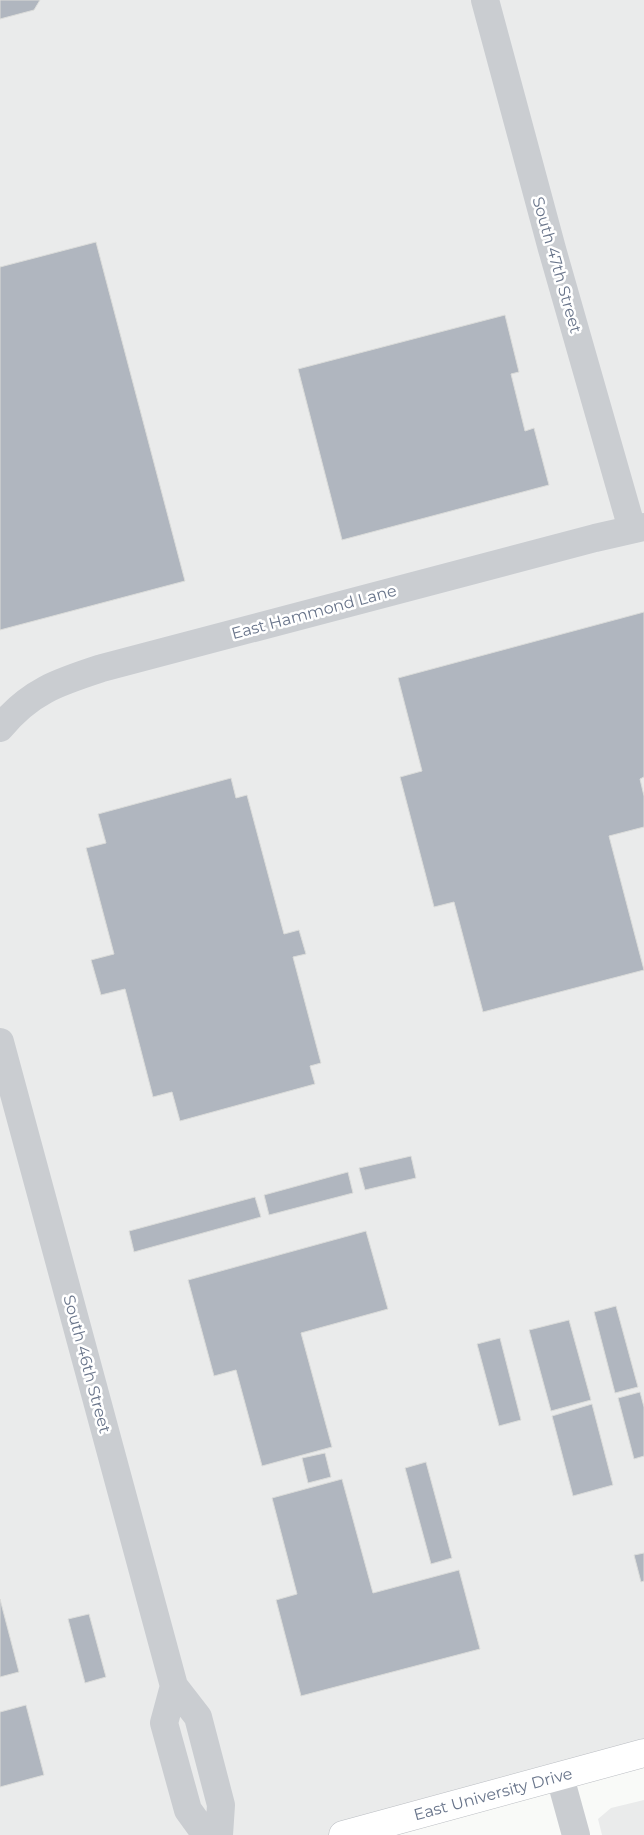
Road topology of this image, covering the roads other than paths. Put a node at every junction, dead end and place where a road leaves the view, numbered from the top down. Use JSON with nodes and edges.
{"nodes":[{"id":1,"x":485,"y":0,"type":"edge"},
{"id":2,"x":638,"y":528,"type":"edge"},
{"id":3,"x":0,"y":728,"type":"edge"},
{"id":4,"x":0,"y":1042,"type":"edge"},
{"id":5,"x":174,"y":1686,"type":"junction"},
{"id":6,"x":644,"y":1753,"type":"edge"},
{"id":7,"x":560,"y":1776,"type":"junction"},
{"id":8,"x":206,"y":1835,"type":"edge"},
{"id":9,"x":219,"y":1835,"type":"edge"},
{"id":10,"x":343,"y":1835,"type":"edge"},
{"id":11,"x":576,"y":1835,"type":"edge"}],
"edges":[{"from":1,"to":2,"type":"street","name":"South 47th Street"},
{"from":2,"to":3,"type":"street","name":"East Hammond Lane"},
{"from":4,"to":5,"type":"street","name":"South 46th Street"},
{"from":5,"to":8,"type":"street"},
{"from":5,"to":9,"type":"street","name":"South 46th Street"},
{"from":6,"to":7,"type":"main road","name":"East University Drive"},
{"from":7,"to":10,"type":"main road","name":"East University Drive"},
{"from":7,"to":11,"type":"street"}]}
